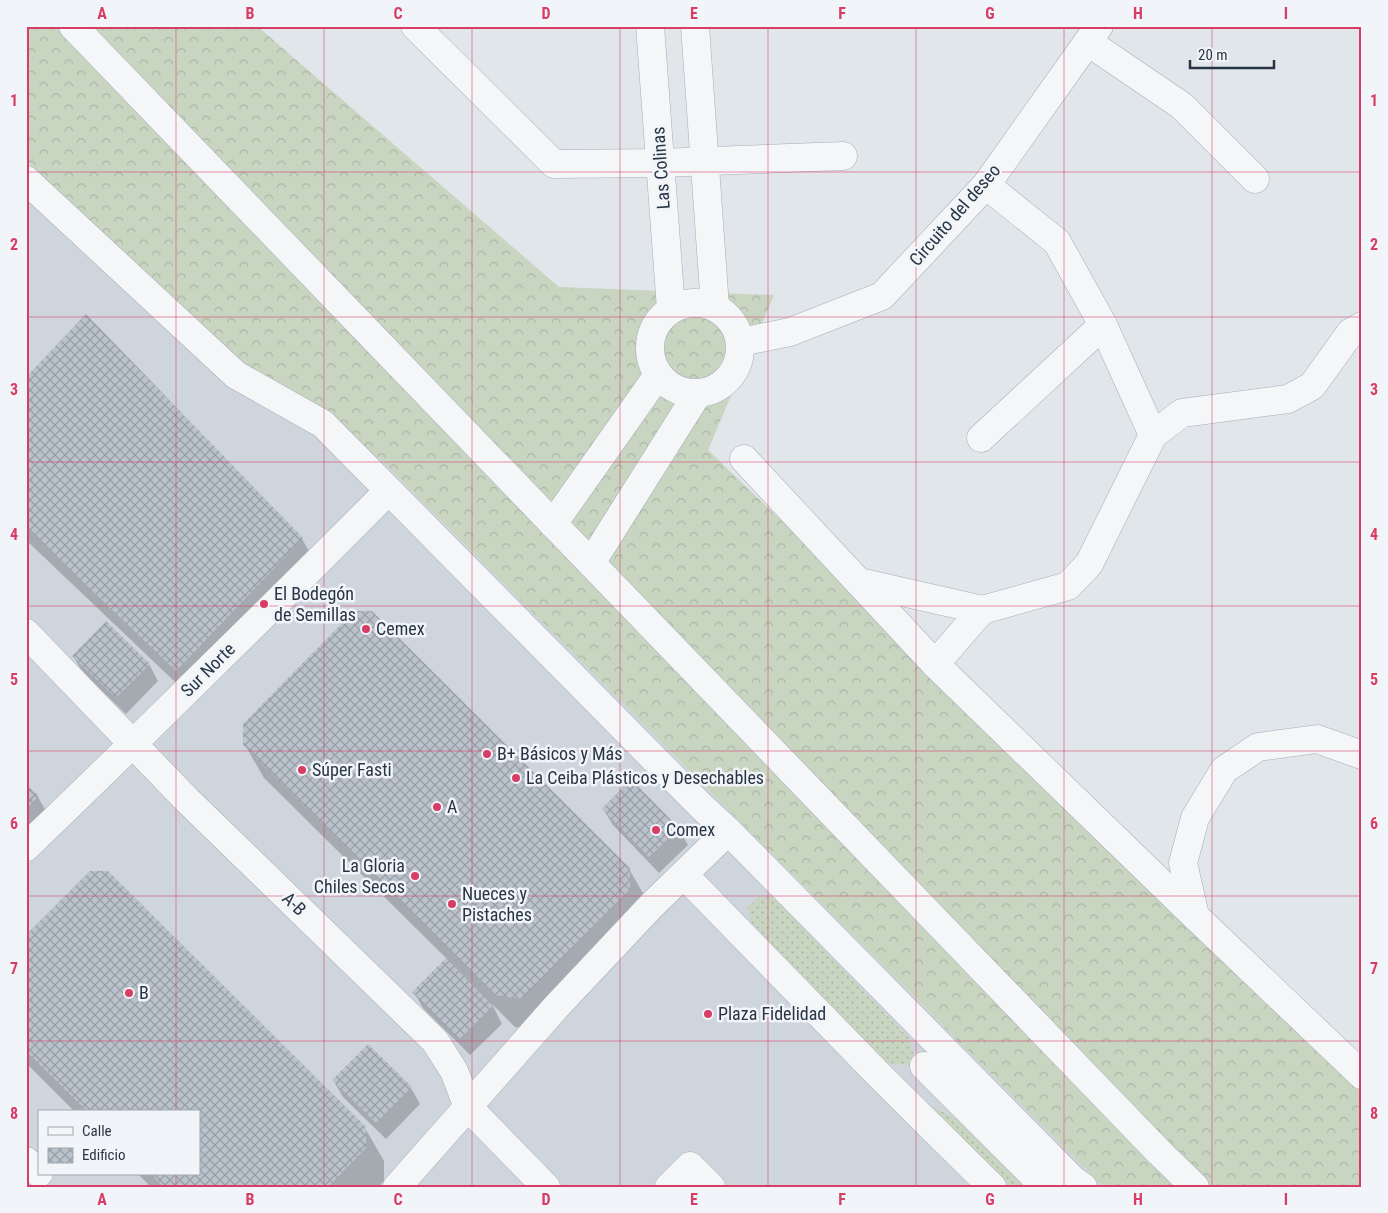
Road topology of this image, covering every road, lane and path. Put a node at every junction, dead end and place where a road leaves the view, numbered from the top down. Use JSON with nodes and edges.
{"nodes":[{"id":1,"x":72,"y":26,"type":"edge"},
{"id":2,"x":650,"y":26,"type":"edge"},
{"id":3,"x":696,"y":26,"type":"edge"},
{"id":4,"x":426,"y":30,"type":"edge"},
{"id":5,"x":1094,"y":34,"type":"edge"},
{"id":6,"x":843,"y":156,"type":"dead end"},
{"id":7,"x":705,"y":161,"type":"junction"},
{"id":8,"x":660,"y":163,"type":"junction"},
{"id":9,"x":1255,"y":179,"type":"dead end"},
{"id":10,"x":26,"y":180,"type":"edge"},
{"id":11,"x":986,"y":185,"type":"junction"},
{"id":12,"x":714,"y":307,"type":"junction"},
{"id":13,"x":672,"y":309,"type":"junction"},
{"id":14,"x":1103,"y":325,"type":"junction"},
{"id":15,"x":1362,"y":326,"type":"edge"},
{"id":16,"x":740,"y":342,"type":"junction"},
{"id":17,"x":658,"y":375,"type":"junction"},
{"id":18,"x":698,"y":393,"type":"junction"},
{"id":19,"x":1153,"y":435,"type":"junction"},
{"id":20,"x":981,"y":438,"type":"dead end"},
{"id":21,"x":744,"y":459,"type":"dead end"},
{"id":22,"x":388,"y":491,"type":"junction"},
{"id":23,"x":553,"y":524,"type":"junction"},
{"id":24,"x":591,"y":563,"type":"junction"},
{"id":25,"x":859,"y":582,"type":"junction"},
{"id":26,"x":982,"y":610,"type":"junction"},
{"id":27,"x":26,"y":633,"type":"edge"},
{"id":28,"x":935,"y":664,"type":"junction"},
{"id":29,"x":134,"y":744,"type":"junction"},
{"id":30,"x":1362,"y":755,"type":"edge"},
{"id":31,"x":728,"y":831,"type":"junction"},
{"id":32,"x":26,"y":847,"type":"edge"},
{"id":33,"x":684,"y":875,"type":"junction"},
{"id":34,"x":1195,"y":916,"type":"junction"},
{"id":35,"x":950,"y":1056,"type":"junction"},
{"id":36,"x":924,"y":1066,"type":"junction"},
{"id":37,"x":1362,"y":1075,"type":"edge"},
{"id":38,"x":881,"y":1077,"type":"junction"},
{"id":39,"x":468,"y":1107,"type":"junction"},
{"id":40,"x":26,"y":1161,"type":"edge"},
{"id":41,"x":38,"y":1173,"type":"edge"},
{"id":42,"x":41,"y":1176,"type":"edge"},
{"id":43,"x":52,"y":1187,"type":"edge"},
{"id":44,"x":397,"y":1187,"type":"edge"},
{"id":45,"x":546,"y":1187,"type":"edge"},
{"id":46,"x":669,"y":1187,"type":"edge"},
{"id":47,"x":711,"y":1187,"type":"edge"},
{"id":48,"x":992,"y":1187,"type":"edge"},
{"id":49,"x":1044,"y":1187,"type":"edge"},
{"id":50,"x":1083,"y":1187,"type":"edge"},
{"id":51,"x":1196,"y":1187,"type":"edge"}],
"edges":[{"from":1,"to":23,"type":"street"},
{"from":2,"to":8,"type":"street","name":"Las Colinas"},
{"from":3,"to":7,"type":"street"},
{"from":4,"to":8,"type":"street"},
{"from":5,"to":9,"type":"street"},
{"from":5,"to":11,"type":"street","name":"Circuito del deseo"},
{"from":6,"to":7,"type":"street"},
{"from":7,"to":8,"type":"street"},
{"from":7,"to":12,"type":"street"},
{"from":8,"to":13,"type":"street","name":"Las Colinas"},
{"from":10,"to":22,"type":"street"},
{"from":11,"to":14,"type":"street"},
{"from":11,"to":16,"type":"street","name":"Circuito del deseo"},
{"from":12,"to":13,"type":"street"},
{"from":12,"to":16,"type":"street"},
{"from":13,"to":17,"type":"street"},
{"from":14,"to":19,"type":"street"},
{"from":14,"to":20,"type":"street"},
{"from":15,"to":19,"type":"street"},
{"from":16,"to":18,"type":"street"},
{"from":17,"to":18,"type":"street"},
{"from":17,"to":23,"type":"street"},
{"from":18,"to":24,"type":"street"},
{"from":19,"to":26,"type":"street"},
{"from":21,"to":25,"type":"street"},
{"from":22,"to":29,"type":"street","name":"Sur Norte"},
{"from":22,"to":31,"type":"street"},
{"from":23,"to":24,"type":"street"},
{"from":24,"to":51,"type":"street"},
{"from":25,"to":26,"type":"street"},
{"from":25,"to":28,"type":"street"},
{"from":26,"to":28,"type":"street"},
{"from":27,"to":29,"type":"street","name":"A-B"},
{"from":28,"to":34,"type":"street"},
{"from":29,"to":32,"type":"street","name":"Sur Norte"},
{"from":29,"to":39,"type":"street","name":"A-B"},
{"from":30,"to":34,"type":"street"},
{"from":31,"to":33,"type":"street"},
{"from":31,"to":35,"type":"street"},
{"from":33,"to":38,"type":"street"},
{"from":33,"to":39,"type":"street"},
{"from":34,"to":37,"type":"street"},
{"from":35,"to":36,"type":"street"},
{"from":35,"to":50,"type":"street"},
{"from":36,"to":38,"type":"street"},
{"from":36,"to":49,"type":"street"},
{"from":38,"to":48,"type":"street"},
{"from":39,"to":44,"type":"street"},
{"from":39,"to":45,"type":"street","name":"A-B"},
{"from":40,"to":41,"type":"street"},
{"from":42,"to":43,"type":"street"},
{"from":46,"to":47,"type":"street"}]}
